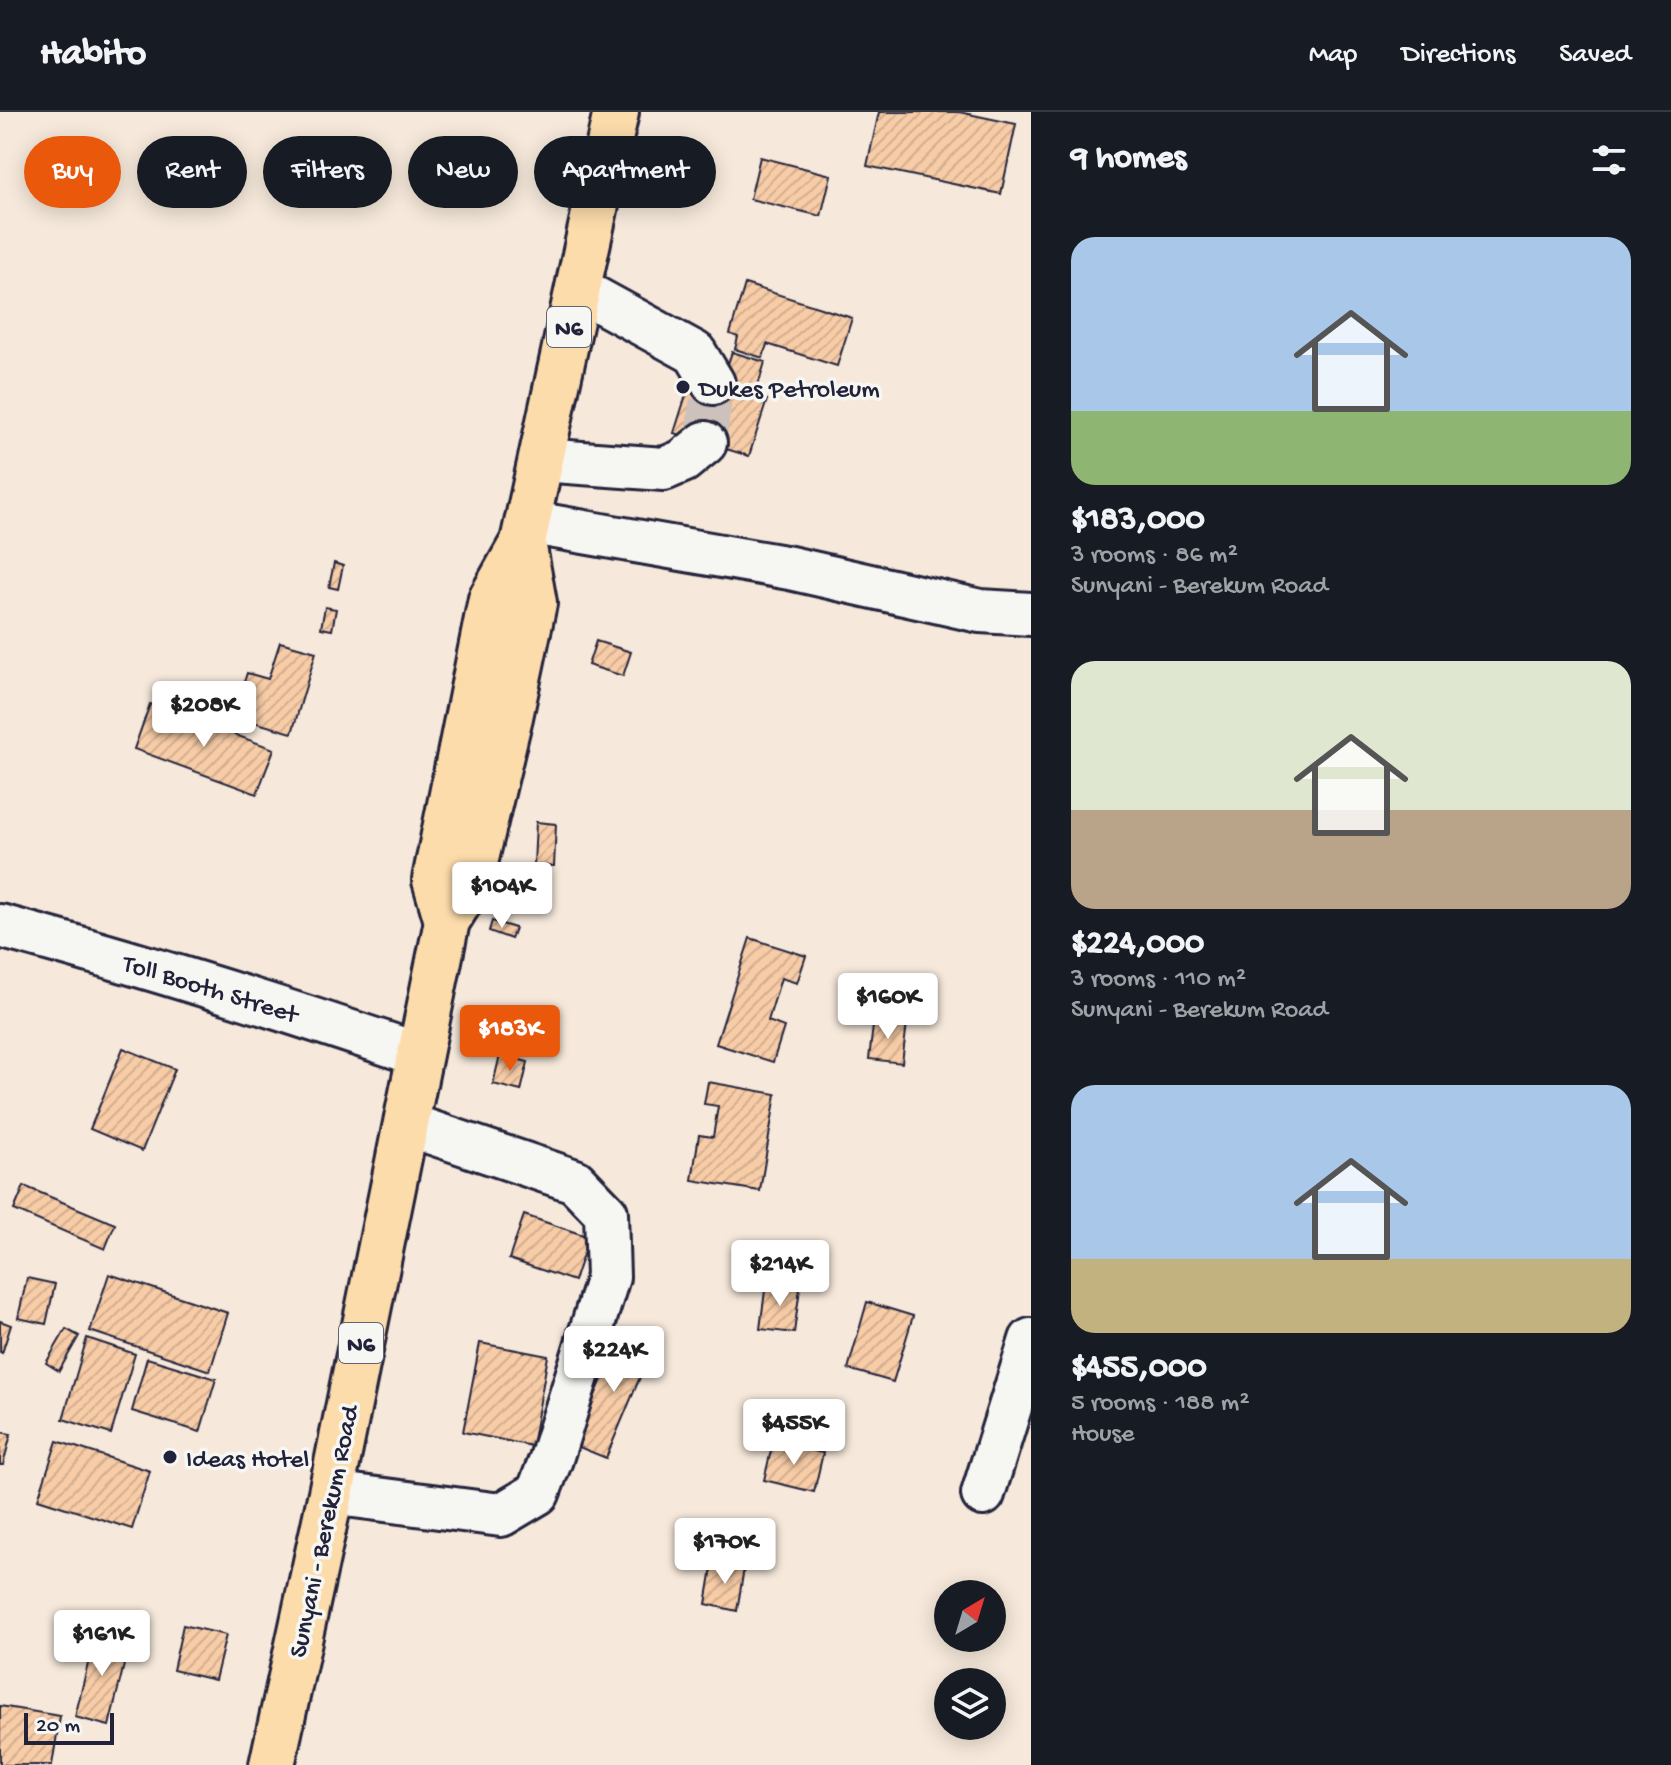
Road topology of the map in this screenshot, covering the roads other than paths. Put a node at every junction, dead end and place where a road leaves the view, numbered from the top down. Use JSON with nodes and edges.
{"nodes":[{"id":1,"x":616,"y":112,"type":"edge"},
{"id":2,"x":578,"y":289,"type":"junction"},
{"id":3,"x":713,"y":383,"type":"tunnel mouth"},
{"id":4,"x":705,"y":443,"type":"dead end"},
{"id":5,"x":541,"y":460,"type":"junction"},
{"id":6,"x":525,"y":532,"type":"junction"},
{"id":7,"x":1031,"y":614,"type":"edge"},
{"id":8,"x":0,"y":926,"type":"edge"},
{"id":9,"x":420,"y":1055,"type":"junction"},
{"id":10,"x":406,"y":1124,"type":"junction"},
{"id":11,"x":1031,"y":1340,"type":"edge"},
{"id":12,"x":331,"y":1493,"type":"junction"},
{"id":13,"x":983,"y":1494,"type":"dead end"},
{"id":14,"x":272,"y":1765,"type":"edge"}],
"edges":[{"from":1,"to":2,"type":"main road","name":"Sunyani - Berekum Road","number":"N6"},
{"from":2,"to":3,"type":"street"},
{"from":2,"to":5,"type":"main road","name":"Sunyani - Berekum Road","number":"N6"},
{"from":4,"to":5,"type":"street"},
{"from":5,"to":6,"type":"main road","name":"Sunyani - Berekum Road","number":"N6"},
{"from":6,"to":7,"type":"street"},
{"from":6,"to":9,"type":"main road","name":"Sunyani - Berekum Road","number":"N6"},
{"from":8,"to":9,"type":"street","name":"Toll Booth Street"},
{"from":9,"to":10,"type":"main road","name":"Sunyani - Berekum Road","number":"N6"},
{"from":10,"to":12,"type":"main road","name":"Sunyani - Berekum Road","number":"N6"},
{"from":10,"to":12,"type":"street"},
{"from":11,"to":13,"type":"street"},
{"from":12,"to":14,"type":"main road","name":"Sunyani - Berekum Road","number":"N6"}]}
